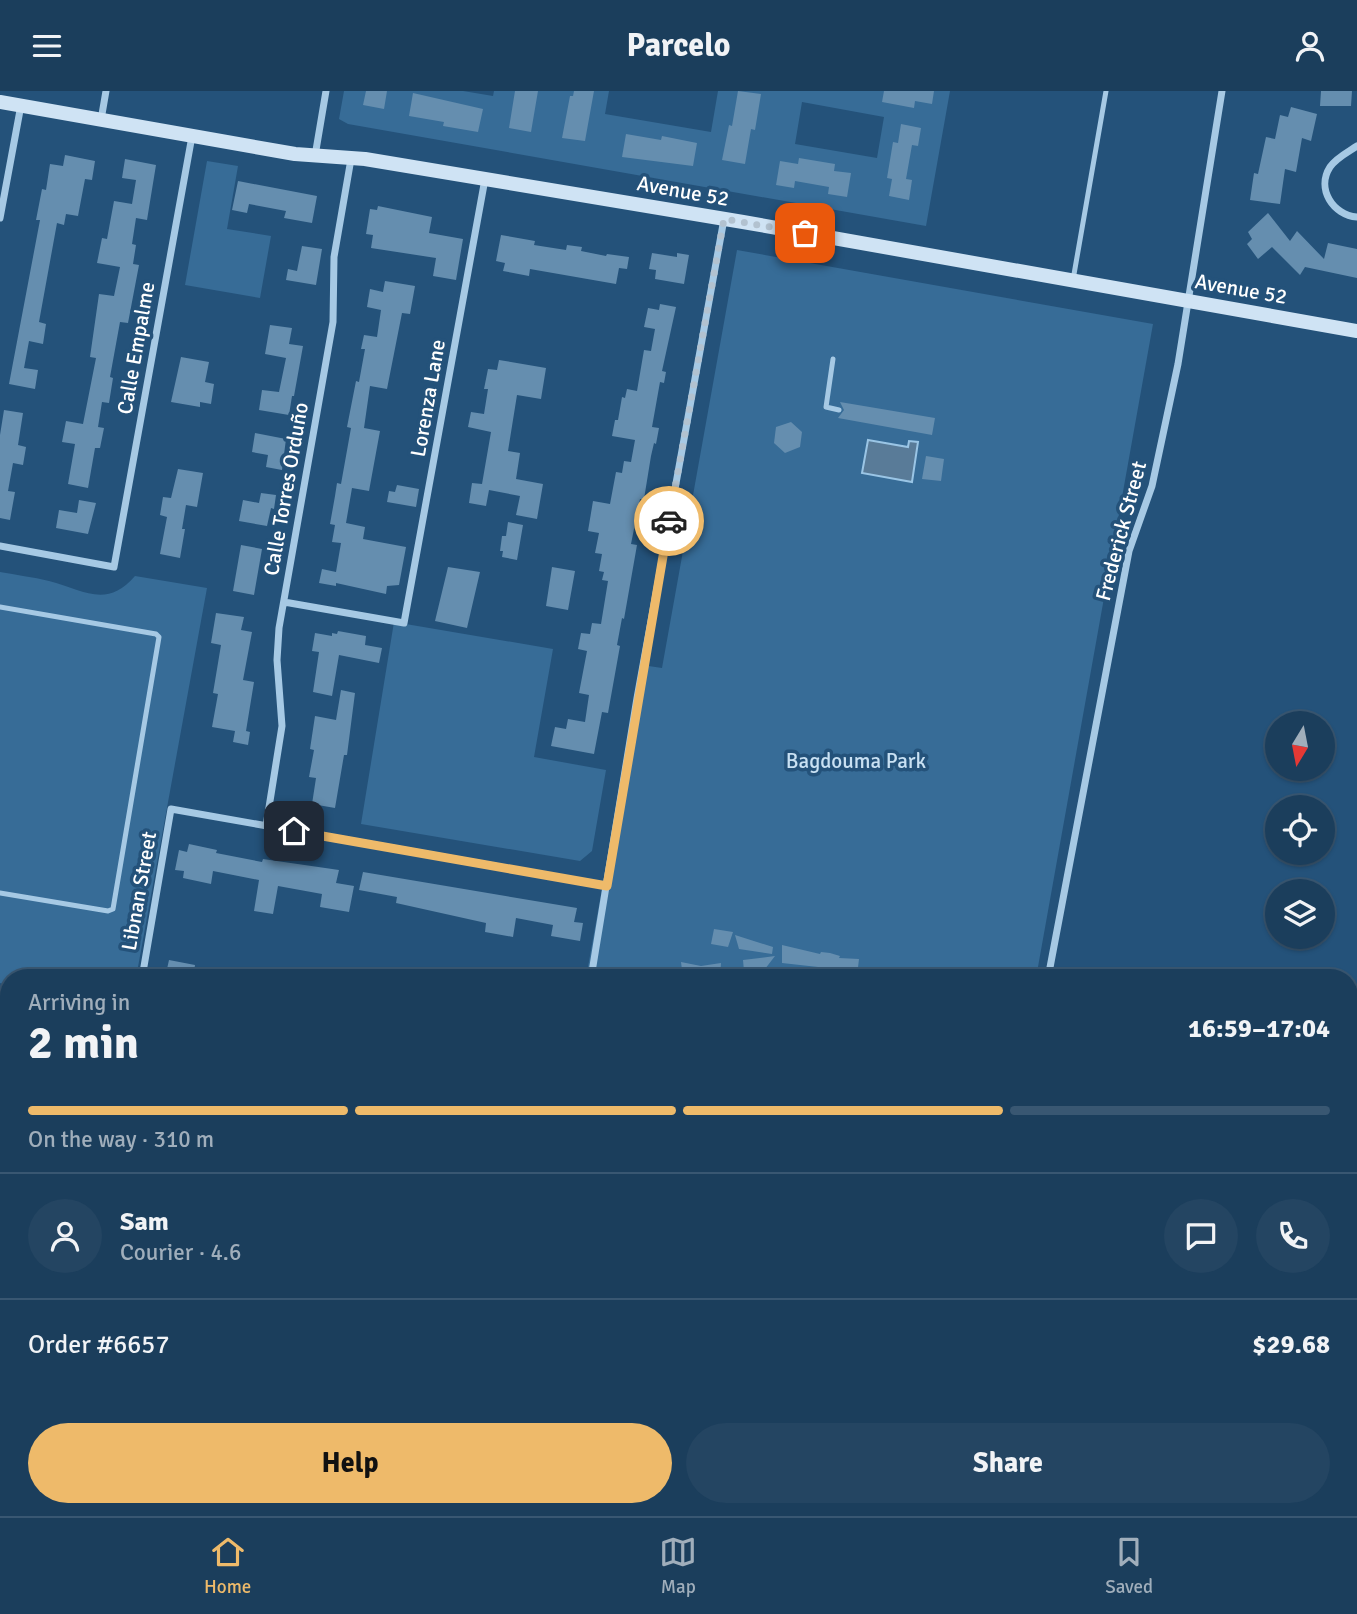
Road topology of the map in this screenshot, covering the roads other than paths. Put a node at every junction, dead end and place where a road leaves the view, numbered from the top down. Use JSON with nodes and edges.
{"nodes":[{"id":1,"x":106,"y":91,"type":"edge"},
{"id":2,"x":326,"y":91,"type":"edge"},
{"id":3,"x":1106,"y":91,"type":"edge"},
{"id":4,"x":1222,"y":91,"type":"edge"},
{"id":5,"x":0,"y":101,"type":"edge"},
{"id":6,"x":21,"y":105,"type":"junction"},
{"id":7,"x":101,"y":120,"type":"junction"},
{"id":8,"x":192,"y":136,"type":"junction"},
{"id":9,"x":1357,"y":146,"type":"edge"},
{"id":10,"x":315,"y":156,"type":"junction"},
{"id":11,"x":351,"y":158,"type":"junction"},
{"id":12,"x":485,"y":179,"type":"junction"},
{"id":13,"x":1357,"y":217,"type":"edge"},
{"id":14,"x":0,"y":218,"type":"edge"},
{"id":15,"x":724,"y":219,"type":"junction"},
{"id":16,"x":1073,"y":280,"type":"junction"},
{"id":17,"x":1187,"y":301,"type":"junction"},
{"id":18,"x":1357,"y":331,"type":"edge"},
{"id":19,"x":834,"y":359,"type":"dead end"},
{"id":20,"x":839,"y":410,"type":"dead end"},
{"id":21,"x":0,"y":546,"type":"edge"},
{"id":22,"x":284,"y":602,"type":"junction"},
{"id":23,"x":0,"y":607,"type":"edge"},
{"id":24,"x":267,"y":826,"type":"junction"},
{"id":25,"x":607,"y":886,"type":"junction"},
{"id":26,"x":0,"y":893,"type":"edge"},
{"id":27,"x":144,"y":969,"type":"edge"},
{"id":28,"x":593,"y":969,"type":"edge"},
{"id":29,"x":1050,"y":969,"type":"edge"}],
"edges":[{"from":1,"to":7,"type":"street"},
{"from":2,"to":10,"type":"street"},
{"from":3,"to":16,"type":"lane"},
{"from":4,"to":17,"type":"street","name":"Frederick Street"},
{"from":5,"to":6,"type":"main road","name":"Avenue 52"},
{"from":6,"to":7,"type":"main road","name":"Avenue 52"},
{"from":6,"to":14,"type":"street"},
{"from":7,"to":8,"type":"main road","name":"Avenue 52"},
{"from":8,"to":10,"type":"main road","name":"Avenue 52"},
{"from":8,"to":21,"type":"street","name":"Calle Empalme"},
{"from":9,"to":13,"type":"street"},
{"from":10,"to":11,"type":"main road","name":"Avenue 52"},
{"from":11,"to":12,"type":"main road","name":"Avenue 52"},
{"from":11,"to":22,"type":"street","name":"Calle Torres Orduño"},
{"from":12,"to":15,"type":"main road","name":"Avenue 52"},
{"from":12,"to":22,"type":"street","name":"Lorenza Lane"},
{"from":15,"to":16,"type":"main road","name":"Avenue 52"},
{"from":15,"to":25,"type":"street"},
{"from":16,"to":17,"type":"main road","name":"Avenue 52"},
{"from":17,"to":18,"type":"main road","name":"Avenue 52"},
{"from":17,"to":29,"type":"street","name":"Frederick Street"},
{"from":19,"to":20,"type":"lane"},
{"from":22,"to":24,"type":"street","name":"Calle Torres Orduño"},
{"from":23,"to":26,"type":"lane"},
{"from":24,"to":25,"type":"street"},
{"from":24,"to":27,"type":"street","name":"Libnan Street"},
{"from":25,"to":28,"type":"street"}]}
